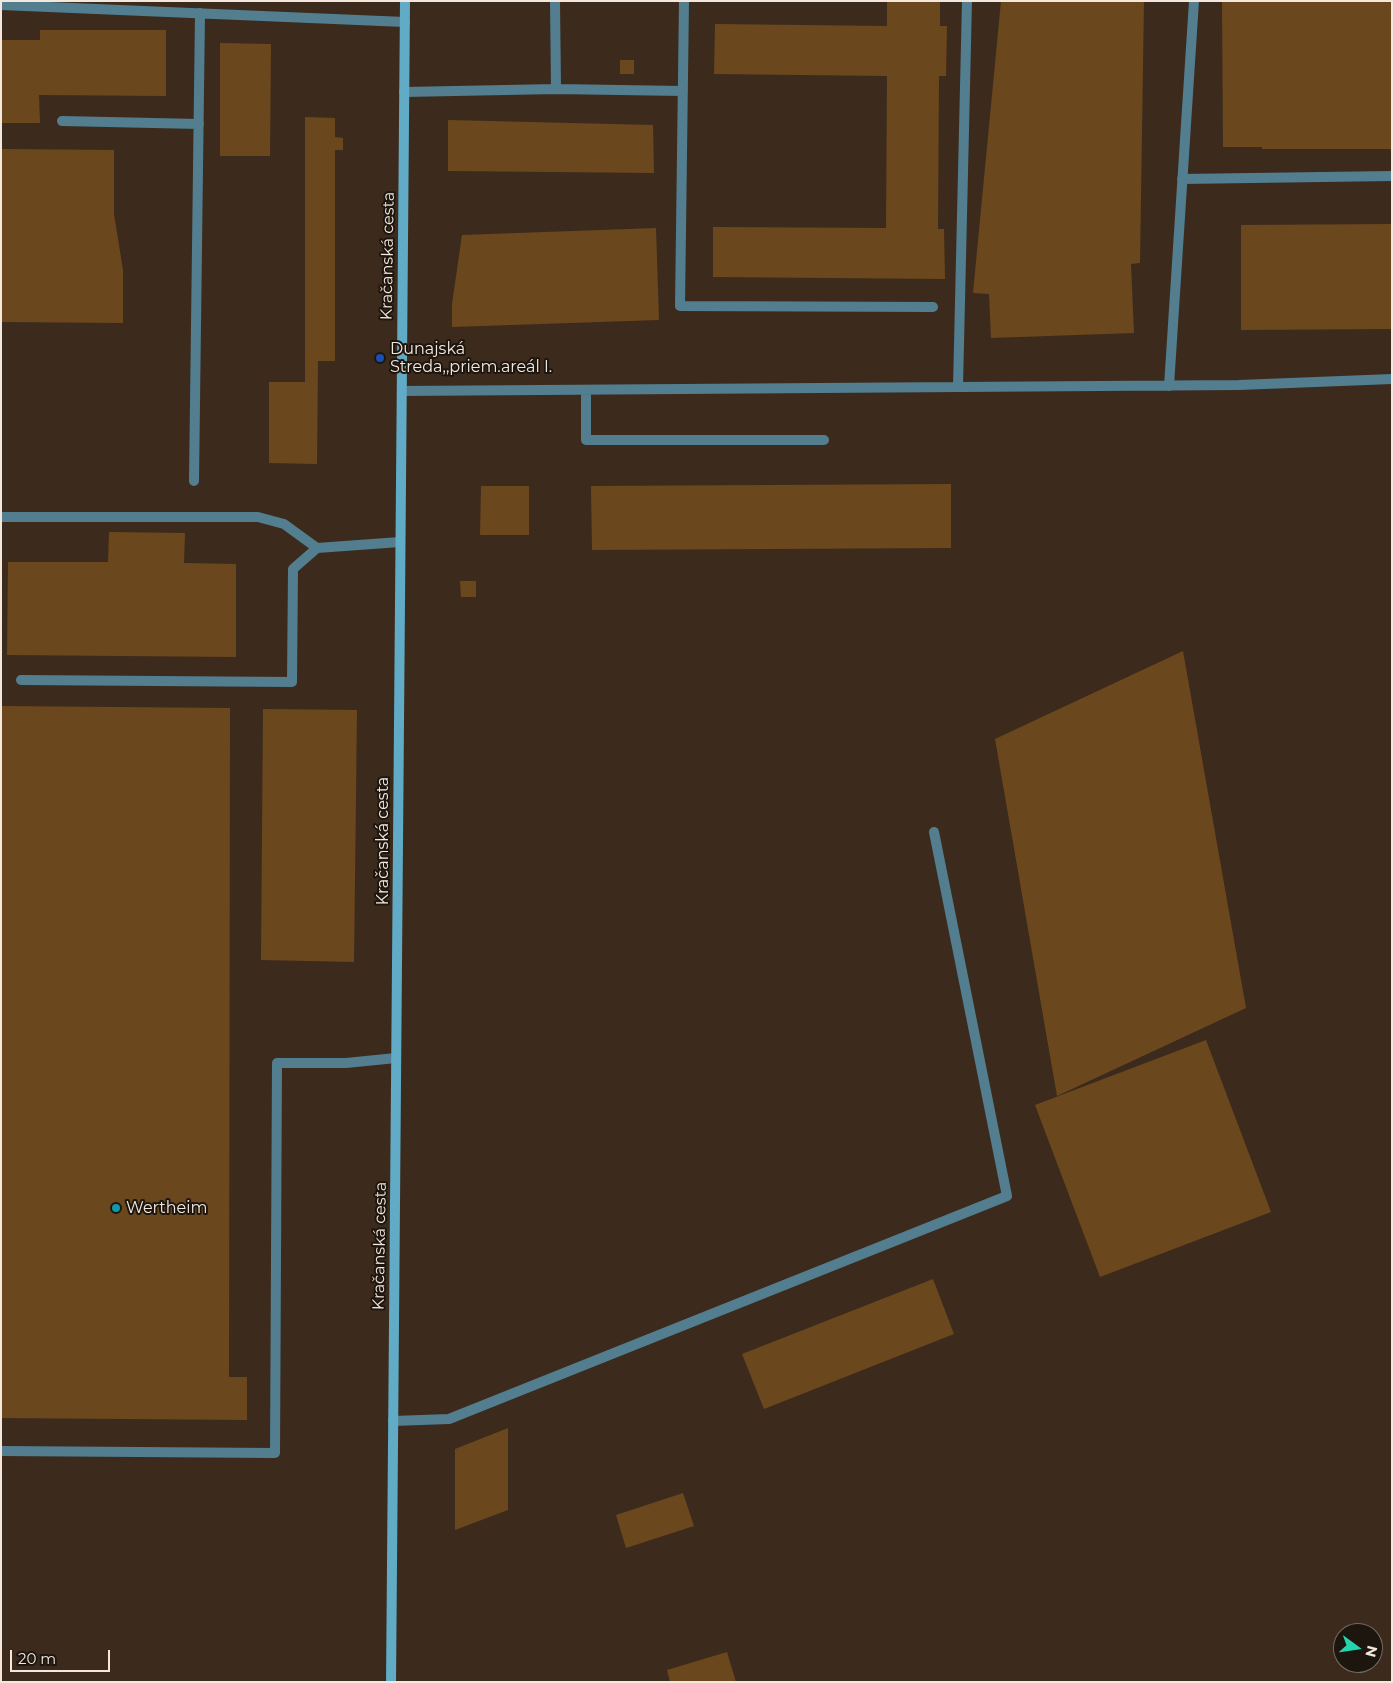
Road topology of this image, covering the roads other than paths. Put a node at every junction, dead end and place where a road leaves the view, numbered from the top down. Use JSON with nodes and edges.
{"nodes":[{"id":1,"x":405,"y":1,"type":"edge"},
{"id":2,"x":555,"y":1,"type":"edge"},
{"id":3,"x":684,"y":1,"type":"edge"},
{"id":4,"x":967,"y":1,"type":"edge"},
{"id":5,"x":1194,"y":1,"type":"edge"},
{"id":6,"x":1,"y":5,"type":"edge"},
{"id":7,"x":200,"y":13,"type":"junction"},
{"id":8,"x":405,"y":22,"type":"junction"},
{"id":9,"x":556,"y":89,"type":"junction"},
{"id":10,"x":683,"y":91,"type":"junction"},
{"id":11,"x":404,"y":92,"type":"junction"},
{"id":12,"x":62,"y":121,"type":"dead end"},
{"id":13,"x":199,"y":124,"type":"junction"},
{"id":14,"x":1392,"y":176,"type":"edge"},
{"id":15,"x":1182,"y":179,"type":"junction"},
{"id":16,"x":933,"y":308,"type":"dead end"},
{"id":17,"x":1392,"y":379,"type":"edge"},
{"id":18,"x":1169,"y":386,"type":"junction"},
{"id":19,"x":958,"y":387,"type":"junction"},
{"id":20,"x":586,"y":390,"type":"junction"},
{"id":21,"x":402,"y":391,"type":"junction"},
{"id":22,"x":824,"y":440,"type":"dead end"},
{"id":23,"x":194,"y":481,"type":"dead end"},
{"id":24,"x":1,"y":517,"type":"edge"},
{"id":25,"x":400,"y":542,"type":"junction"},
{"id":26,"x":317,"y":548,"type":"junction"},
{"id":27,"x":21,"y":680,"type":"dead end"},
{"id":28,"x":934,"y":832,"type":"dead end"},
{"id":29,"x":396,"y":1058,"type":"junction"},
{"id":30,"x":393,"y":1421,"type":"junction"},
{"id":31,"x":1,"y":1452,"type":"edge"},
{"id":32,"x":391,"y":1682,"type":"edge"}],
"edges":[{"from":1,"to":8,"type":"street","name":"Kračanská cesta"},
{"from":2,"to":9,"type":"lane"},
{"from":3,"to":10,"type":"lane"},
{"from":4,"to":19,"type":"lane"},
{"from":5,"to":15,"type":"lane"},
{"from":6,"to":7,"type":"lane"},
{"from":7,"to":8,"type":"lane"},
{"from":7,"to":13,"type":"lane"},
{"from":8,"to":11,"type":"street","name":"Kračanská cesta"},
{"from":9,"to":10,"type":"lane"},
{"from":9,"to":11,"type":"lane"},
{"from":10,"to":16,"type":"lane"},
{"from":11,"to":21,"type":"street","name":"Kračanská cesta"},
{"from":12,"to":13,"type":"lane"},
{"from":13,"to":23,"type":"lane"},
{"from":14,"to":15,"type":"lane"},
{"from":15,"to":18,"type":"lane"},
{"from":17,"to":18,"type":"lane"},
{"from":18,"to":19,"type":"lane"},
{"from":19,"to":20,"type":"lane"},
{"from":20,"to":21,"type":"lane"},
{"from":20,"to":22,"type":"lane"},
{"from":21,"to":25,"type":"street","name":"Kračanská cesta"},
{"from":24,"to":26,"type":"lane"},
{"from":25,"to":26,"type":"lane"},
{"from":25,"to":29,"type":"street","name":"Kračanská cesta"},
{"from":26,"to":27,"type":"lane"},
{"from":28,"to":30,"type":"lane"},
{"from":29,"to":30,"type":"street","name":"Kračanská cesta"},
{"from":29,"to":31,"type":"lane"},
{"from":30,"to":32,"type":"street","name":"Kračanská cesta"}]}
